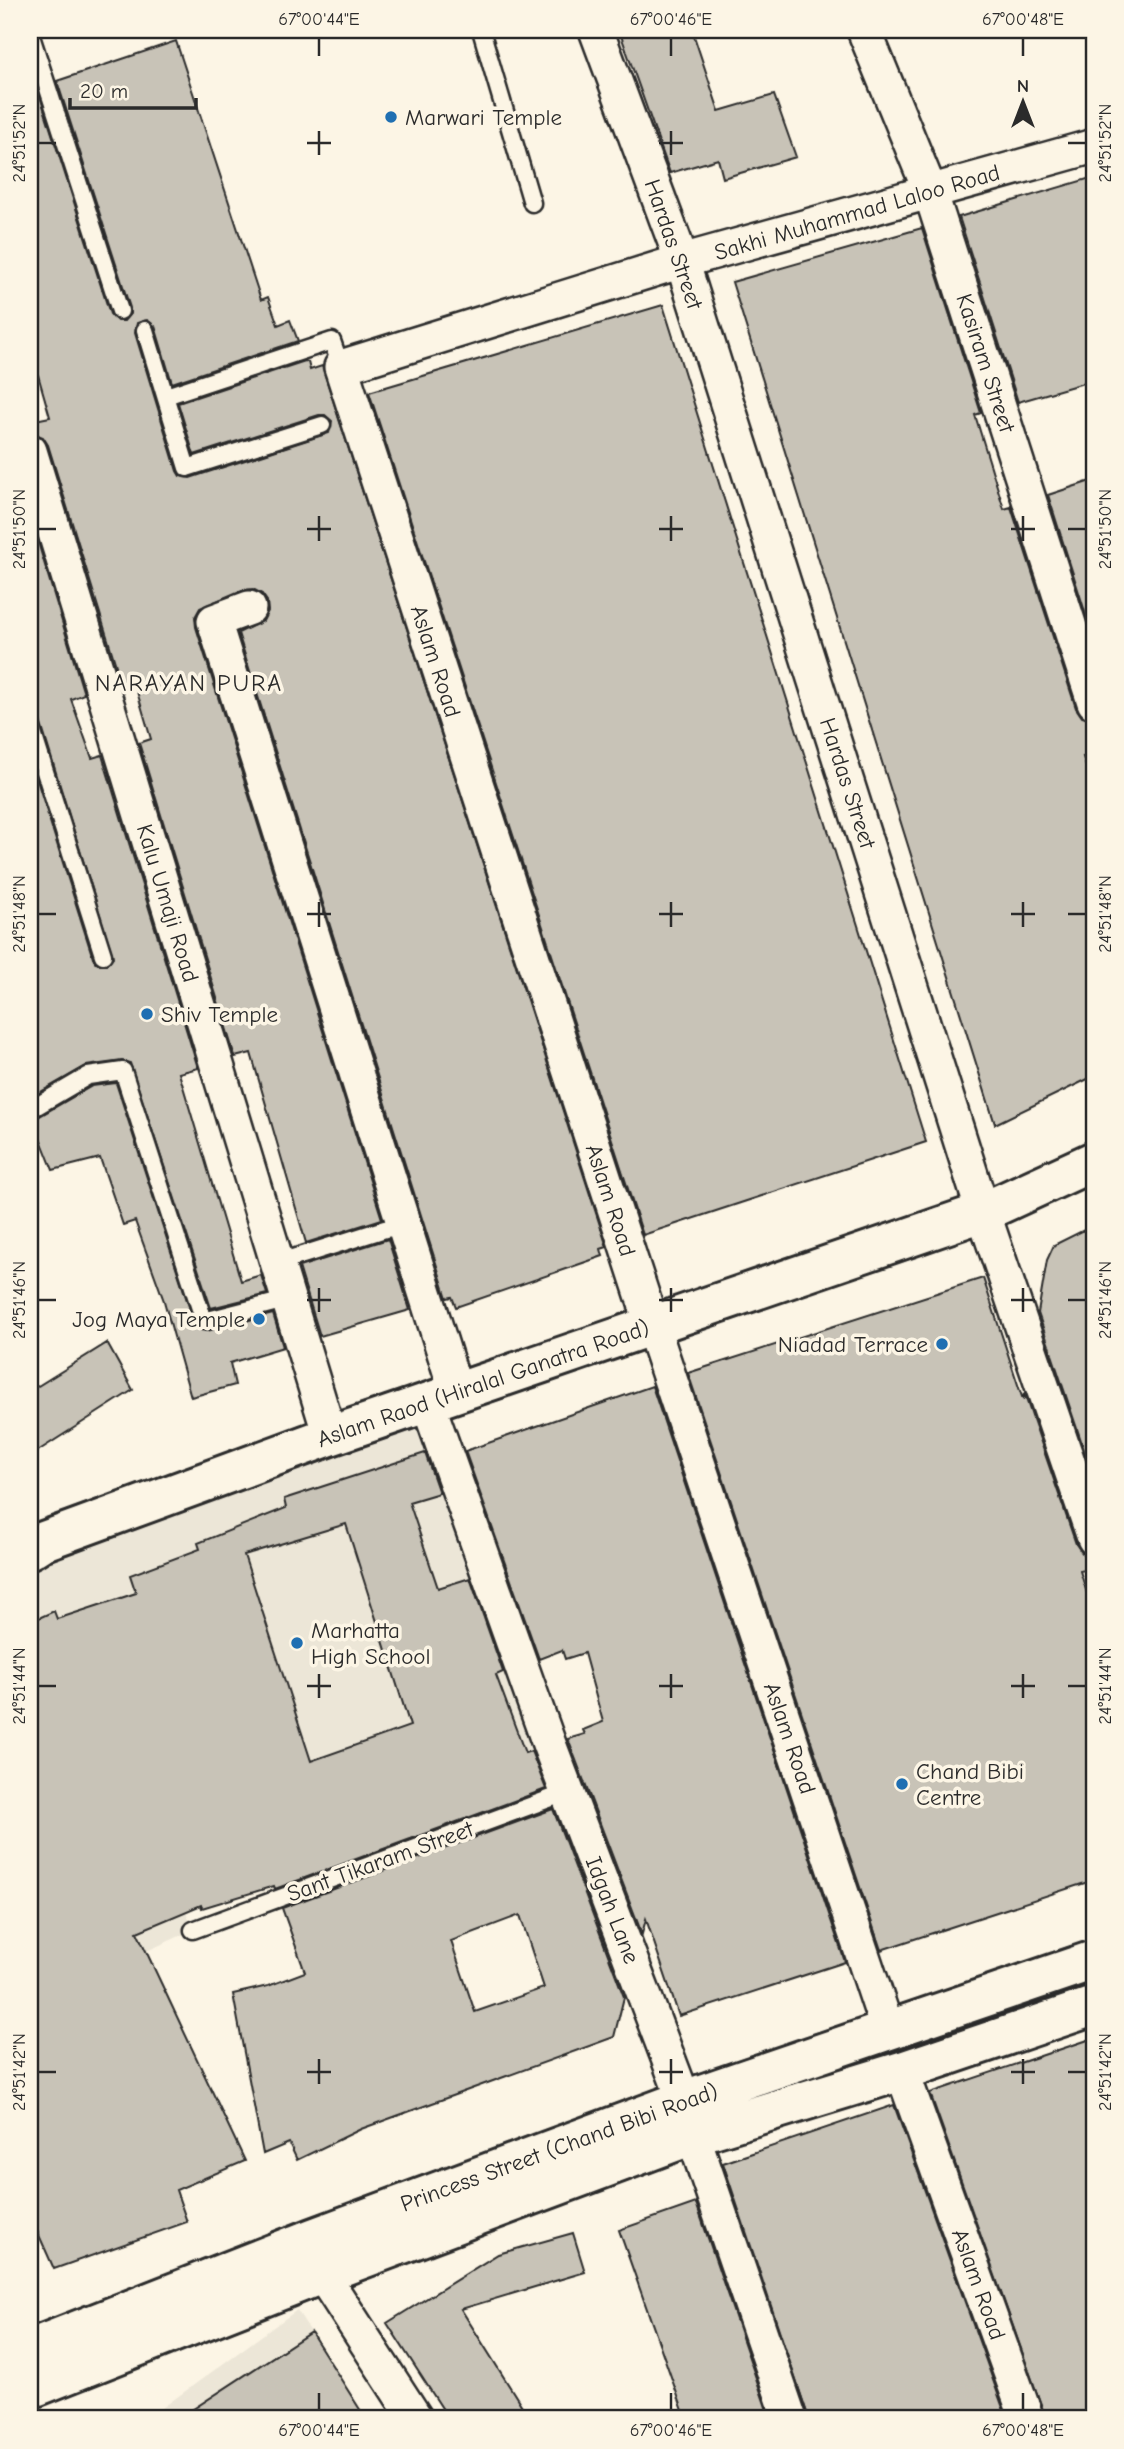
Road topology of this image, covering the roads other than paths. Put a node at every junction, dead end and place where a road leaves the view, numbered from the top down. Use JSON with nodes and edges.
{"nodes":[{"id":1,"x":481,"y":30,"type":"edge"},
{"id":2,"x":596,"y":30,"type":"edge"},
{"id":3,"x":864,"y":30,"type":"edge"},
{"id":4,"x":30,"y":33,"type":"edge"},
{"id":5,"x":1094,"y":146,"type":"edge"},
{"id":6,"x":930,"y":191,"type":"junction"},
{"id":7,"x":532,"y":203,"type":"dead end"},
{"id":8,"x":682,"y":261,"type":"junction"},
{"id":9,"x":120,"y":311,"type":"dead end"},
{"id":10,"x":145,"y":330,"type":"dead end"},
{"id":11,"x":341,"y":367,"type":"junction"},
{"id":12,"x":166,"y":396,"type":"junction"},
{"id":13,"x":322,"y":425,"type":"dead end"},
{"id":14,"x":30,"y":452,"type":"edge"},
{"id":15,"x":249,"y":608,"type":"dead end"},
{"id":16,"x":1094,"y":702,"type":"edge"},
{"id":17,"x":30,"y":724,"type":"edge"},
{"id":18,"x":249,"y":802,"type":"dead end"},
{"id":19,"x":103,"y":955,"type":"dead end"},
{"id":20,"x":30,"y":1110,"type":"edge"},
{"id":21,"x":1094,"y":1161,"type":"edge"},
{"id":22,"x":984,"y":1212,"type":"junction"},
{"id":23,"x":394,"y":1228,"type":"junction"},
{"id":24,"x":277,"y":1262,"type":"junction"},
{"id":25,"x":289,"y":1299,"type":"junction"},
{"id":26,"x":652,"y":1325,"type":"junction"},
{"id":27,"x":442,"y":1399,"type":"junction"},
{"id":28,"x":330,"y":1436,"type":"junction"},
{"id":29,"x":1094,"y":1538,"type":"edge"},
{"id":30,"x":30,"y":1549,"type":"edge"},
{"id":31,"x":568,"y":1791,"type":"junction"},
{"id":32,"x":193,"y":1930,"type":"dead end"},
{"id":33,"x":1094,"y":1960,"type":"edge"},
{"id":34,"x":1094,"y":2006,"type":"edge"},
{"id":35,"x":888,"y":2031,"type":"junction"},
{"id":36,"x":902,"y":2071,"type":"junction"},
{"id":37,"x":689,"y":2117,"type":"junction"},
{"id":38,"x":322,"y":2274,"type":"junction"},
{"id":39,"x":30,"y":2349,"type":"edge"},
{"id":40,"x":30,"y":2389,"type":"edge"},
{"id":41,"x":415,"y":2419,"type":"edge"},
{"id":42,"x":790,"y":2419,"type":"edge"},
{"id":43,"x":1027,"y":2419,"type":"edge"}],
"edges":[{"from":1,"to":7,"type":"lane"},
{"from":2,"to":8,"type":"street","name":"Hardas Street"},
{"from":3,"to":6,"type":"street","name":"Kasiram Street"},
{"from":4,"to":9,"type":"lane"},
{"from":5,"to":6,"type":"street","name":"Sakhi Muhammad Laloo Road"},
{"from":6,"to":8,"type":"street","name":"Sakhi Muhammad Laloo Road"},
{"from":6,"to":16,"type":"street","name":"Kasiram Street"},
{"from":8,"to":11,"type":"street","name":"Sakhi Muhammad Laloo Road"},
{"from":8,"to":22,"type":"street","name":"Hardas Street"},
{"from":10,"to":12,"type":"lane"},
{"from":11,"to":12,"type":"lane"},
{"from":11,"to":26,"type":"street","name":"Aslam Road"},
{"from":12,"to":13,"type":"lane"},
{"from":14,"to":24,"type":"street","name":"Kalu Umaji Road"},
{"from":15,"to":23,"type":"street"},
{"from":17,"to":19,"type":"lane"},
{"from":18,"to":23,"type":"street"},
{"from":20,"to":25,"type":"lane"},
{"from":21,"to":22,"type":"street","name":"Aslam Raod (Hiralal Ganatra Road)"},
{"from":22,"to":26,"type":"street","name":"Aslam Raod (Hiralal Ganatra Road)"},
{"from":22,"to":29,"type":"street","name":"Hardas Street"},
{"from":23,"to":24,"type":"lane"},
{"from":23,"to":27,"type":"street","name":"Idgah Lane"},
{"from":24,"to":25,"type":"street","name":"Kalu Umaji Road"},
{"from":25,"to":28,"type":"street","name":"Kalu Umaji Road"},
{"from":26,"to":27,"type":"street","name":"Aslam Raod (Hiralal Ganatra Road)"},
{"from":26,"to":35,"type":"street","name":"Aslam Road"},
{"from":27,"to":28,"type":"street","name":"Aslam Raod (Hiralal Ganatra Road)"},
{"from":27,"to":31,"type":"street","name":"Idgah Lane"},
{"from":28,"to":30,"type":"street","name":"Aslam Raod (Hiralal Ganatra Road)"},
{"from":31,"to":32,"type":"lane","name":"Sant Tikaram Street"},
{"from":31,"to":37,"type":"street","name":"Idgah Lane"},
{"from":33,"to":35,"type":"street","name":"Princess Street (Chand Bibi Road)"},
{"from":34,"to":36,"type":"street","name":"Princess Street (Chand Bibi Road)"},
{"from":35,"to":37,"type":"street","name":"Princess Street (Chand Bibi Road)"},
{"from":36,"to":37,"type":"street","name":"Princess Street (Chand Bibi Road)"},
{"from":36,"to":43,"type":"street","name":"Aslam Road"},
{"from":37,"to":38,"type":"street","name":"Princess Street (Chand Bibi Road)"},
{"from":37,"to":39,"type":"street","name":"Princess Street (Chand Bibi Road)"},
{"from":37,"to":42,"type":"street","name":"Idgah Lane"},
{"from":38,"to":40,"type":"street","name":"Princess Street (Chand Bibi Road)"},
{"from":38,"to":41,"type":"street"}]}
